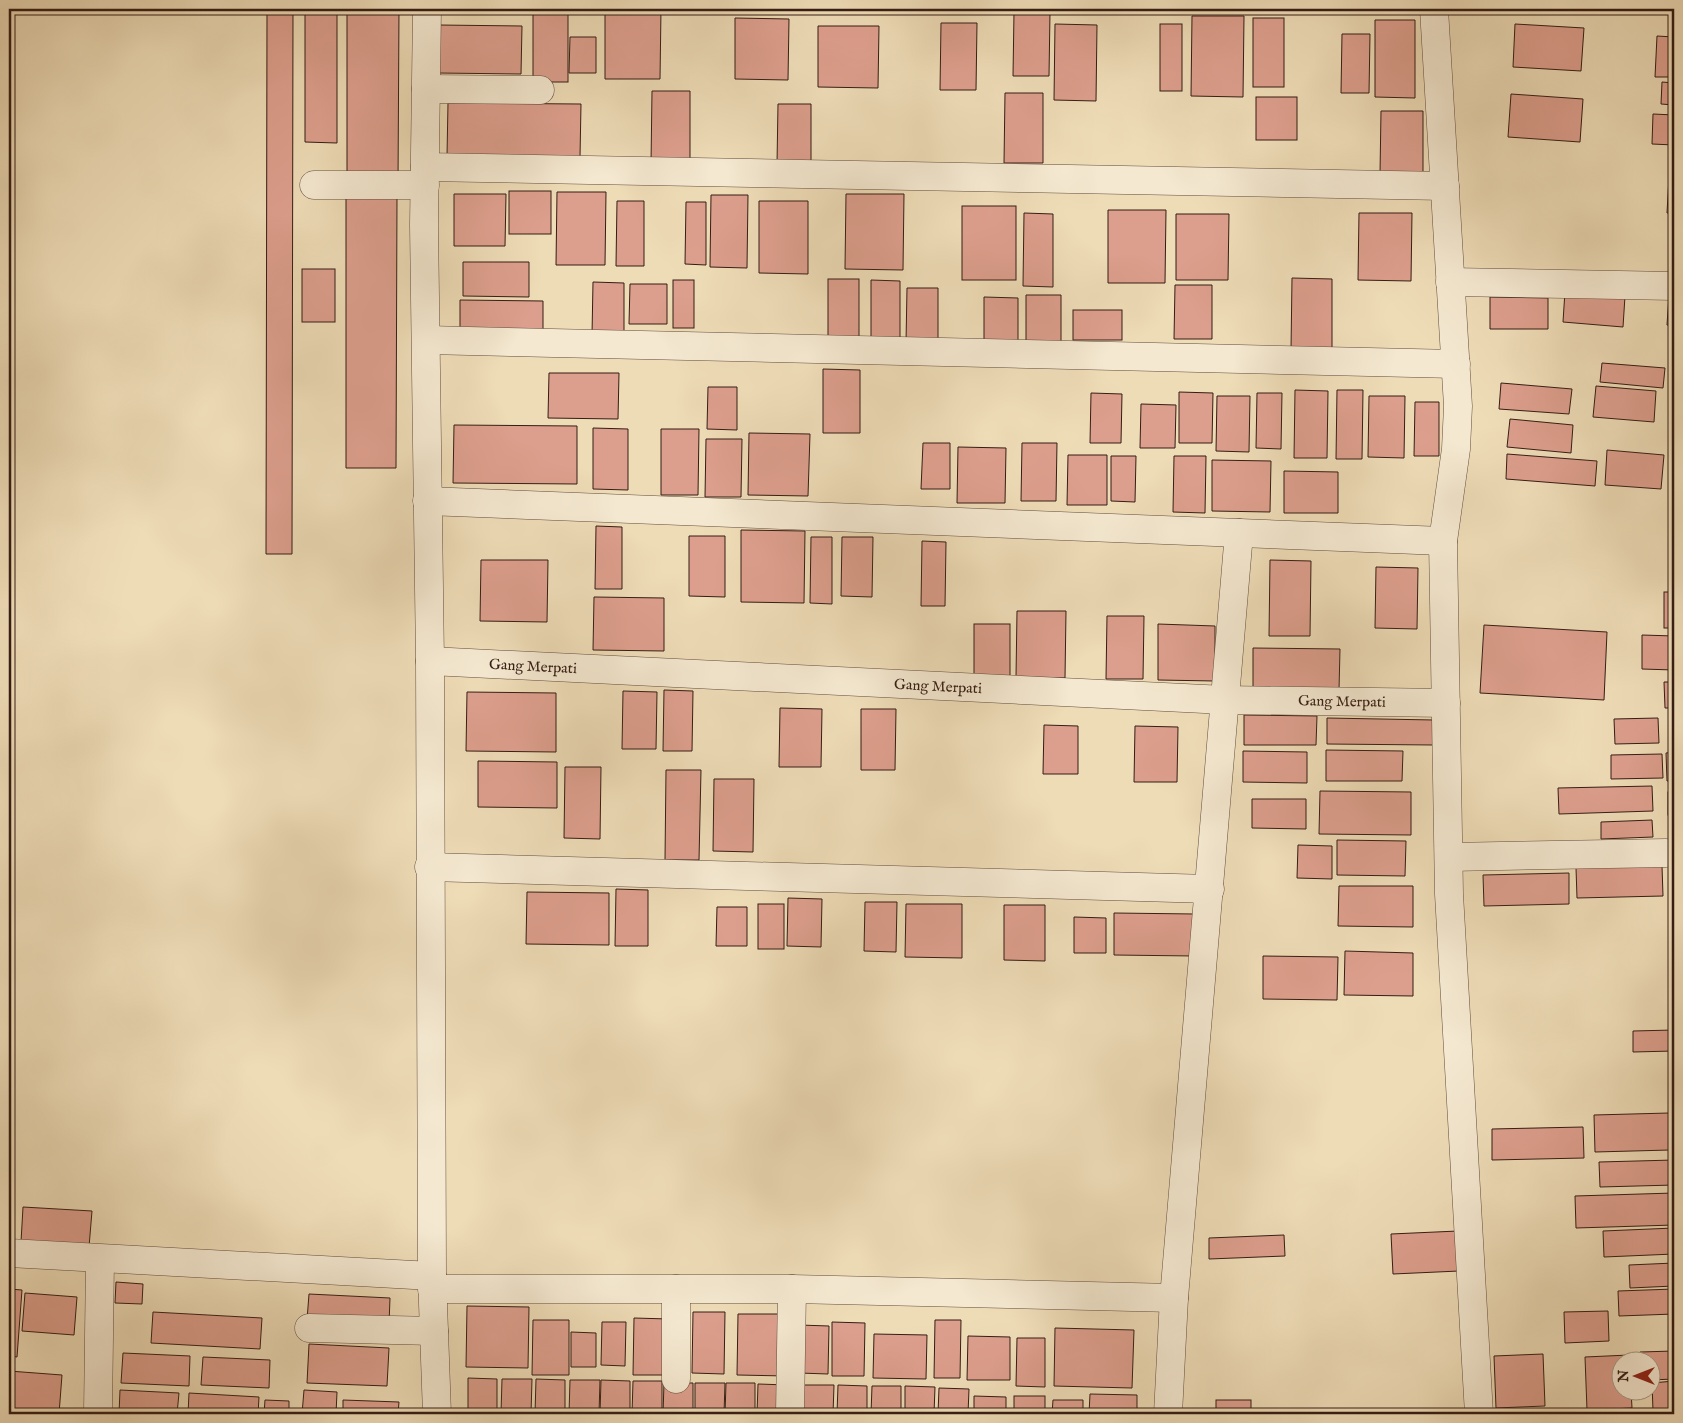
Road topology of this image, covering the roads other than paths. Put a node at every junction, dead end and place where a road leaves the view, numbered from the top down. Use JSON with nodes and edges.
{"nodes":[{"id":1,"x":427,"y":9,"type":"edge"},
{"id":2,"x":1434,"y":9,"type":"edge"},
{"id":3,"x":426,"y":88,"type":"junction"},
{"id":4,"x":540,"y":90,"type":"dead end"},
{"id":5,"x":425,"y":176,"type":"junction"},
{"id":6,"x":314,"y":185,"type":"dead end"},
{"id":7,"x":1444,"y":186,"type":"junction"},
{"id":8,"x":1450,"y":282,"type":"junction"},
{"id":9,"x":1674,"y":286,"type":"edge"},
{"id":10,"x":427,"y":340,"type":"junction"},
{"id":11,"x":1456,"y":364,"type":"junction"},
{"id":12,"x":427,"y":502,"type":"junction"},
{"id":13,"x":1239,"y":533,"type":"junction"},
{"id":14,"x":1443,"y":541,"type":"junction"},
{"id":15,"x":430,"y":662,"type":"junction"},
{"id":16,"x":1225,"y":700,"type":"junction"},
{"id":17,"x":1446,"y":703,"type":"junction"},
{"id":18,"x":1666,"y":853,"type":"dead end"},
{"id":19,"x":1448,"y":857,"type":"junction"},
{"id":20,"x":429,"y":866,"type":"junction"},
{"id":21,"x":1210,"y":889,"type":"junction"},
{"id":22,"x":9,"y":1253,"type":"edge"},
{"id":23,"x":100,"y":1260,"type":"junction"},
{"id":24,"x":432,"y":1283,"type":"junction"},
{"id":25,"x":676,"y":1289,"type":"junction"},
{"id":26,"x":792,"y":1289,"type":"junction"},
{"id":27,"x":1174,"y":1298,"type":"junction"},
{"id":28,"x":309,"y":1328,"type":"dead end"},
{"id":29,"x":434,"y":1331,"type":"junction"},
{"id":30,"x":676,"y":1378,"type":"dead end"},
{"id":31,"x":98,"y":1414,"type":"edge"},
{"id":32,"x":437,"y":1414,"type":"edge"},
{"id":33,"x":790,"y":1414,"type":"edge"},
{"id":34,"x":1168,"y":1414,"type":"edge"},
{"id":35,"x":1479,"y":1414,"type":"edge"}],
"edges":[{"from":1,"to":3,"type":"street"},
{"from":2,"to":7,"type":"street"},
{"from":3,"to":4,"type":"street"},
{"from":3,"to":5,"type":"street"},
{"from":5,"to":6,"type":"street"},
{"from":5,"to":7,"type":"street"},
{"from":5,"to":10,"type":"street"},
{"from":7,"to":8,"type":"street"},
{"from":8,"to":9,"type":"street"},
{"from":8,"to":11,"type":"street"},
{"from":10,"to":11,"type":"street"},
{"from":10,"to":12,"type":"street"},
{"from":11,"to":14,"type":"street"},
{"from":12,"to":13,"type":"street"},
{"from":12,"to":15,"type":"street"},
{"from":13,"to":14,"type":"street"},
{"from":13,"to":16,"type":"street"},
{"from":14,"to":17,"type":"street"},
{"from":15,"to":16,"type":"street","name":"Gang Merpati"},
{"from":15,"to":20,"type":"street"},
{"from":16,"to":17,"type":"street","name":"Gang Merpati"},
{"from":16,"to":21,"type":"street"},
{"from":17,"to":19,"type":"street"},
{"from":18,"to":19,"type":"street"},
{"from":19,"to":35,"type":"street"},
{"from":20,"to":21,"type":"street"},
{"from":20,"to":24,"type":"street"},
{"from":21,"to":27,"type":"street"},
{"from":22,"to":23,"type":"street"},
{"from":23,"to":24,"type":"street"},
{"from":23,"to":31,"type":"street"},
{"from":24,"to":25,"type":"street"},
{"from":24,"to":29,"type":"street"},
{"from":25,"to":26,"type":"street"},
{"from":25,"to":30,"type":"street"},
{"from":26,"to":27,"type":"street"},
{"from":26,"to":33,"type":"street"},
{"from":27,"to":34,"type":"street"},
{"from":28,"to":29,"type":"street"},
{"from":29,"to":32,"type":"street"}]}
